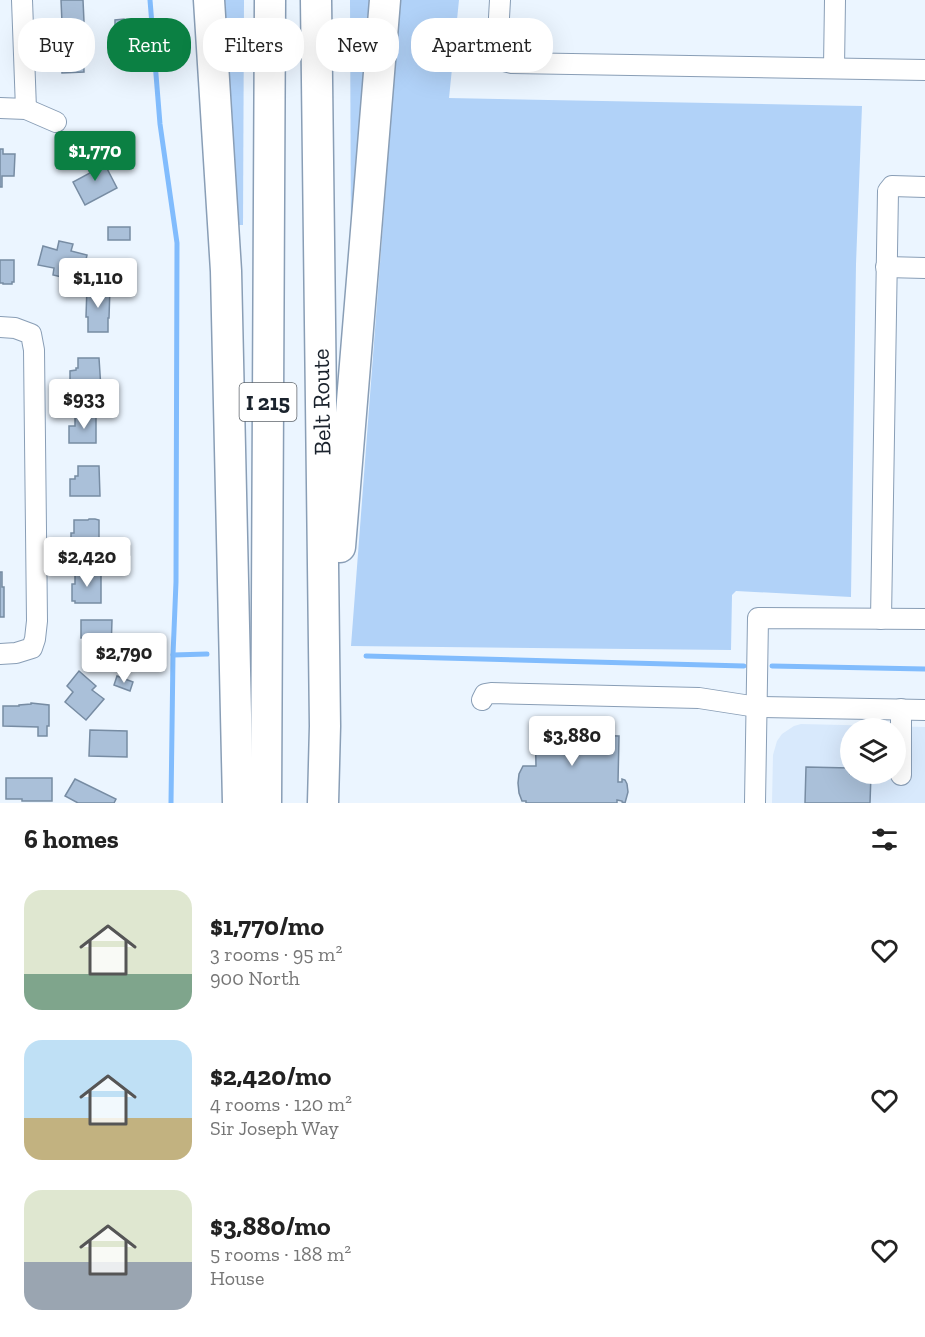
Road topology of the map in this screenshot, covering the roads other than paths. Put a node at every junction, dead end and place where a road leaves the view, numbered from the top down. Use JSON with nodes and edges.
{"nodes":[{"id":1,"x":22,"y":0,"type":"edge"},
{"id":2,"x":209,"y":0,"type":"edge"},
{"id":3,"x":270,"y":0,"type":"edge"},
{"id":4,"x":316,"y":0,"type":"edge"},
{"id":5,"x":385,"y":0,"type":"edge"},
{"id":6,"x":500,"y":0,"type":"edge"},
{"id":7,"x":835,"y":0,"type":"edge"},
{"id":8,"x":834,"y":67,"type":"junction"},
{"id":9,"x":925,"y":70,"type":"edge"},
{"id":10,"x":0,"y":108,"type":"edge"},
{"id":11,"x":26,"y":109,"type":"junction"},
{"id":12,"x":56,"y":122,"type":"dead end"},
{"id":13,"x":925,"y":187,"type":"edge"},
{"id":14,"x":886,"y":267,"type":"junction"},
{"id":15,"x":925,"y":268,"type":"edge"},
{"id":16,"x":0,"y":327,"type":"edge"},
{"id":17,"x":880,"y":619,"type":"junction"},
{"id":18,"x":925,"y":619,"type":"edge"},
{"id":19,"x":0,"y":654,"type":"edge"},
{"id":20,"x":482,"y":700,"type":"dead end"},
{"id":21,"x":757,"y":707,"type":"junction"},
{"id":22,"x":901,"y":709,"type":"junction"},
{"id":23,"x":925,"y":710,"type":"edge"},
{"id":24,"x":901,"y":718,"type":"edge"},
{"id":25,"x":325,"y":726,"type":"junction"},
{"id":26,"x":238,"y":803,"type":"edge"},
{"id":27,"x":266,"y":803,"type":"edge"},
{"id":28,"x":323,"y":803,"type":"edge"},
{"id":29,"x":755,"y":803,"type":"edge"}],
"edges":[{"from":1,"to":11,"type":"street"},
{"from":2,"to":26,"type":"highway"},
{"from":3,"to":27,"type":"highway","number":"I 215"},
{"from":4,"to":25,"type":"highway","name":"Belt Route","number":"I 215"},
{"from":5,"to":25,"type":"highway"},
{"from":6,"to":8,"type":"street"},
{"from":7,"to":8,"type":"street"},
{"from":8,"to":9,"type":"street"},
{"from":10,"to":11,"type":"street"},
{"from":11,"to":12,"type":"street"},
{"from":13,"to":14,"type":"street"},
{"from":14,"to":15,"type":"street"},
{"from":14,"to":17,"type":"street"},
{"from":16,"to":19,"type":"street"},
{"from":17,"to":18,"type":"street"},
{"from":17,"to":21,"type":"street"},
{"from":20,"to":21,"type":"street"},
{"from":21,"to":22,"type":"street"},
{"from":21,"to":29,"type":"street"},
{"from":22,"to":23,"type":"street"},
{"from":22,"to":24,"type":"street"},
{"from":25,"to":28,"type":"highway","name":"Belt Route","number":"I 215"}]}
